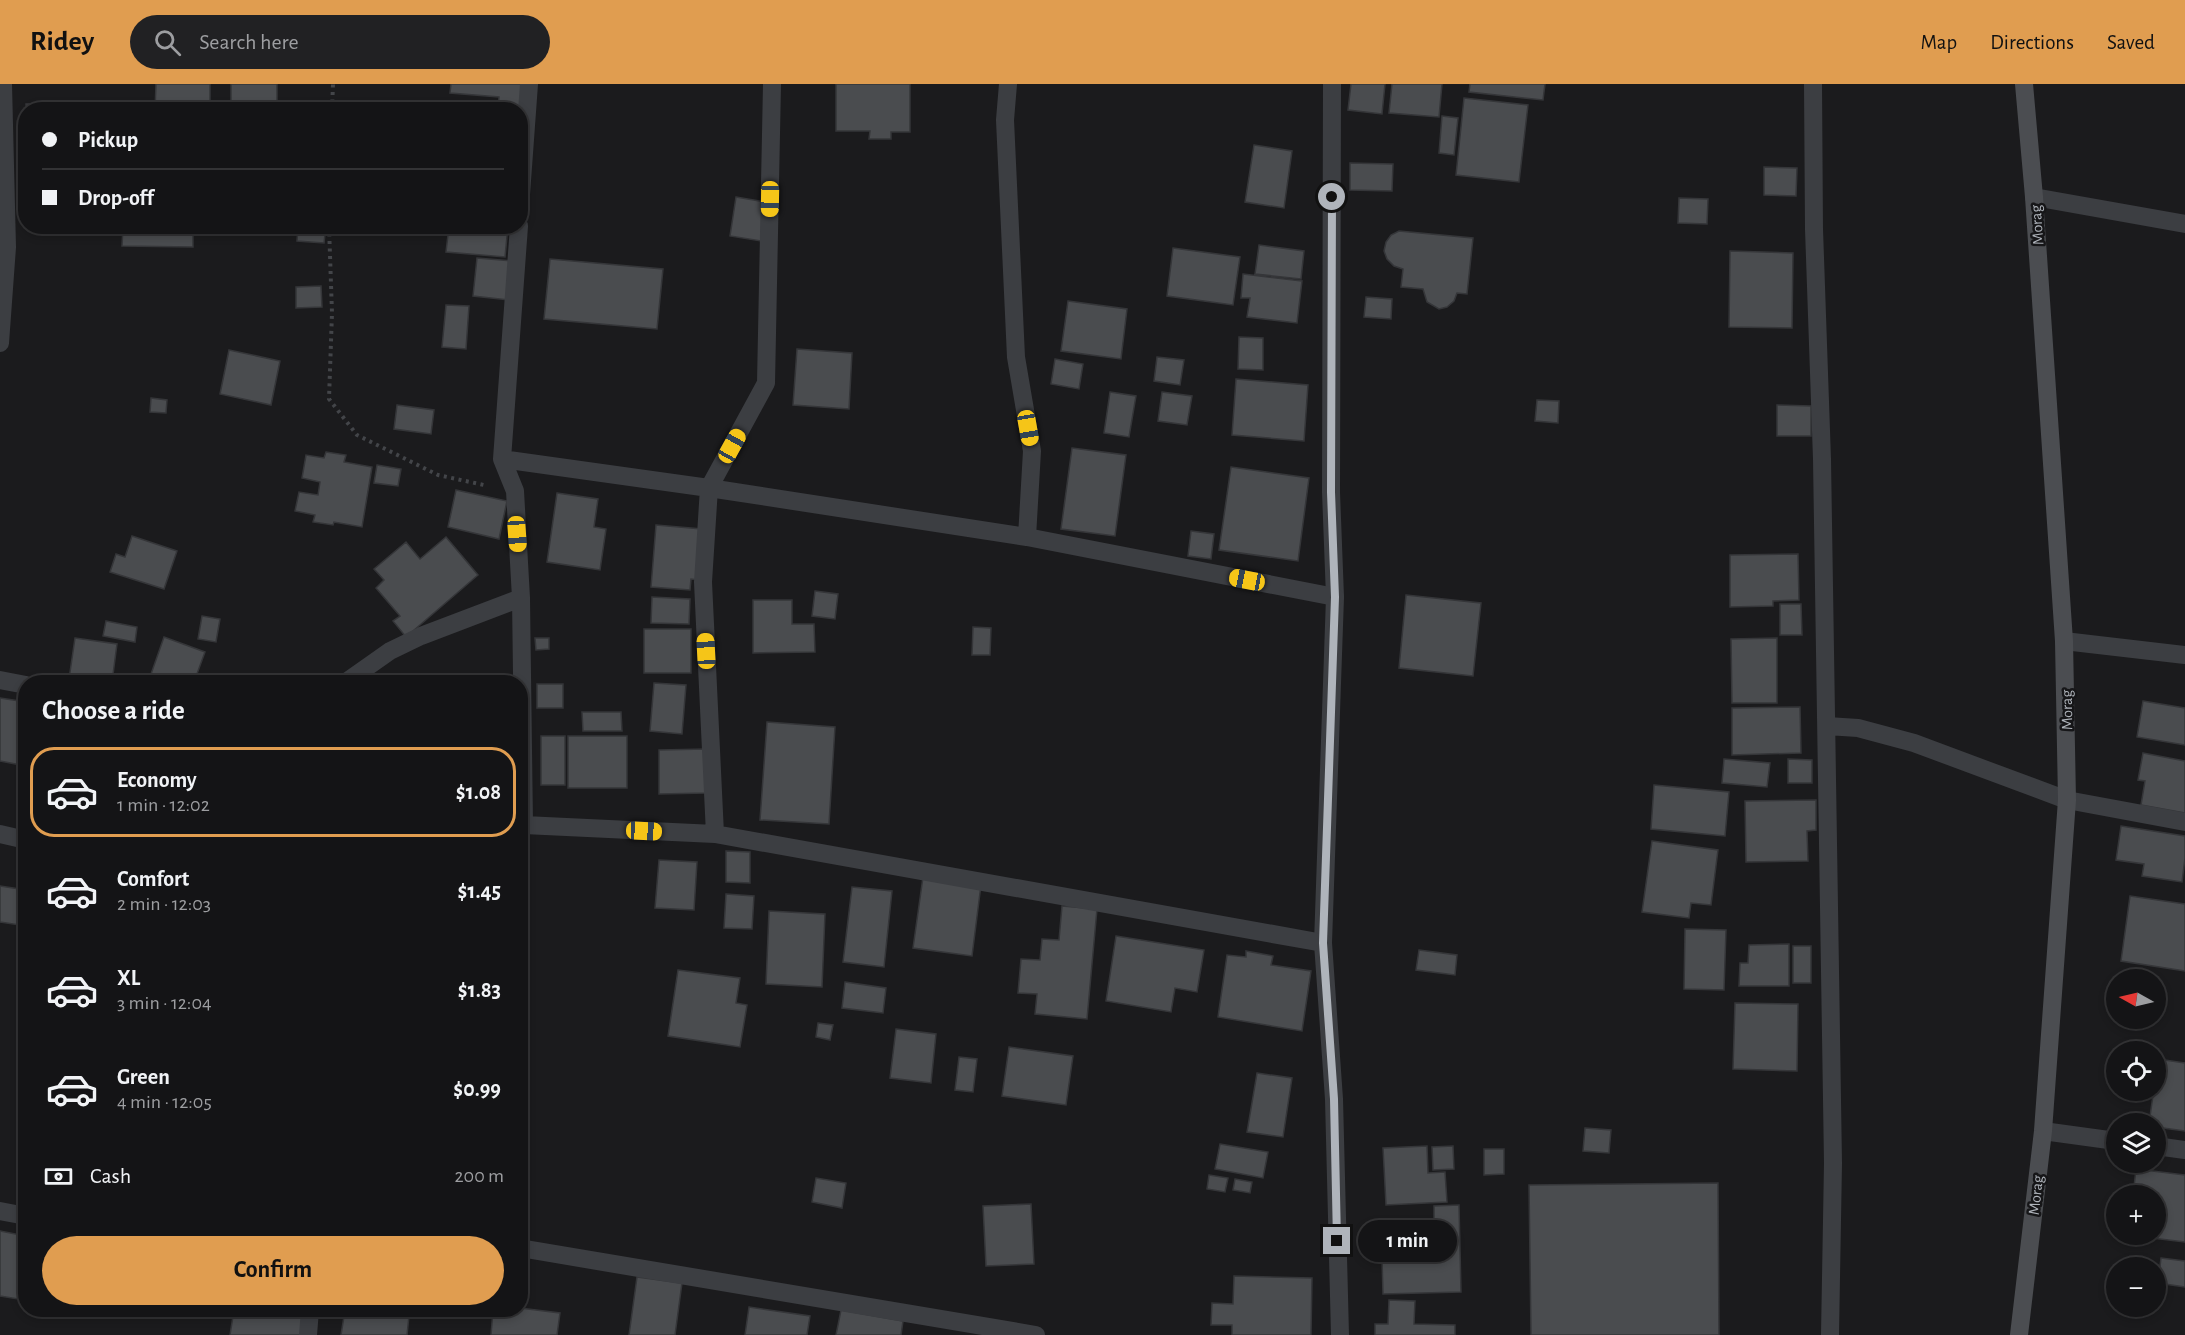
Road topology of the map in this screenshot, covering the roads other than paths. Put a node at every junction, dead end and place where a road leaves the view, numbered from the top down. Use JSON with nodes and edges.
{"nodes":[{"id":1,"x":3,"y":84,"type":"edge"},
{"id":2,"x":529,"y":84,"type":"edge"},
{"id":3,"x":772,"y":84,"type":"edge"},
{"id":4,"x":1008,"y":84,"type":"edge"},
{"id":5,"x":1332,"y":84,"type":"edge"},
{"id":6,"x":1814,"y":84,"type":"edge"},
{"id":7,"x":2024,"y":84,"type":"edge"},
{"id":8,"x":528,"y":102,"type":"edge"},
{"id":9,"x":2034,"y":197,"type":"junction"},
{"id":10,"x":2185,"y":224,"type":"edge"},
{"id":11,"x":518,"y":234,"type":"edge"},
{"id":12,"x":0,"y":343,"type":"edge"},
{"id":13,"x":502,"y":459,"type":"junction"},
{"id":14,"x":709,"y":488,"type":"junction"},
{"id":15,"x":1027,"y":537,"type":"junction"},
{"id":16,"x":1335,"y":597,"type":"junction"},
{"id":17,"x":521,"y":598,"type":"junction"},
{"id":18,"x":2064,"y":641,"type":"junction"},
{"id":19,"x":2185,"y":655,"type":"edge"},
{"id":20,"x":356,"y":675,"type":"edge"},
{"id":21,"x":522,"y":675,"type":"edge"},
{"id":22,"x":0,"y":680,"type":"edge"},
{"id":23,"x":18,"y":683,"type":"edge"},
{"id":24,"x":1827,"y":726,"type":"junction"},
{"id":25,"x":2067,"y":800,"type":"junction"},
{"id":26,"x":2185,"y":822,"type":"edge"},
{"id":27,"x":528,"y":825,"type":"edge"},
{"id":28,"x":0,"y":834,"type":"edge"},
{"id":29,"x":715,"y":834,"type":"junction"},
{"id":30,"x":18,"y":838,"type":"edge"},
{"id":31,"x":1323,"y":943,"type":"junction"},
{"id":32,"x":2043,"y":1131,"type":"junction"},
{"id":33,"x":2106,"y":1140,"type":"edge"},
{"id":34,"x":2166,"y":1147,"type":"edge"},
{"id":35,"x":2185,"y":1150,"type":"edge"},
{"id":36,"x":0,"y":1211,"type":"edge"},
{"id":37,"x":18,"y":1214,"type":"edge"},
{"id":38,"x":528,"y":1249,"type":"edge"},
{"id":39,"x":309,"y":1317,"type":"edge"},
{"id":40,"x":308,"y":1335,"type":"edge"},
{"id":41,"x":1036,"y":1335,"type":"edge"},
{"id":42,"x":1340,"y":1335,"type":"edge"},
{"id":43,"x":1830,"y":1335,"type":"edge"},
{"id":44,"x":2019,"y":1335,"type":"edge"}],
"edges":[{"from":1,"to":12,"type":"street"},
{"from":2,"to":8,"type":"street"},
{"from":3,"to":14,"type":"street"},
{"from":4,"to":15,"type":"street"},
{"from":5,"to":16,"type":"street"},
{"from":6,"to":24,"type":"street"},
{"from":7,"to":9,"type":"main road","name":"Morag"},
{"from":9,"to":10,"type":"street"},
{"from":9,"to":18,"type":"main road","name":"Morag"},
{"from":11,"to":13,"type":"street"},
{"from":13,"to":14,"type":"street"},
{"from":13,"to":17,"type":"street"},
{"from":14,"to":15,"type":"street"},
{"from":14,"to":29,"type":"street"},
{"from":15,"to":16,"type":"street"},
{"from":16,"to":31,"type":"street"},
{"from":17,"to":20,"type":"street"},
{"from":17,"to":21,"type":"street"},
{"from":18,"to":19,"type":"street"},
{"from":18,"to":25,"type":"main road","name":"Morag"},
{"from":22,"to":23,"type":"street"},
{"from":24,"to":25,"type":"street"},
{"from":24,"to":43,"type":"street"},
{"from":25,"to":26,"type":"street"},
{"from":25,"to":32,"type":"main road","name":"Morag"},
{"from":27,"to":29,"type":"street"},
{"from":28,"to":30,"type":"street"},
{"from":29,"to":31,"type":"street"},
{"from":31,"to":42,"type":"street"},
{"from":32,"to":33,"type":"street"},
{"from":32,"to":44,"type":"main road","name":"Morag"},
{"from":34,"to":35,"type":"street"},
{"from":36,"to":37,"type":"street"},
{"from":38,"to":41,"type":"street"},
{"from":39,"to":40,"type":"street"}]}
